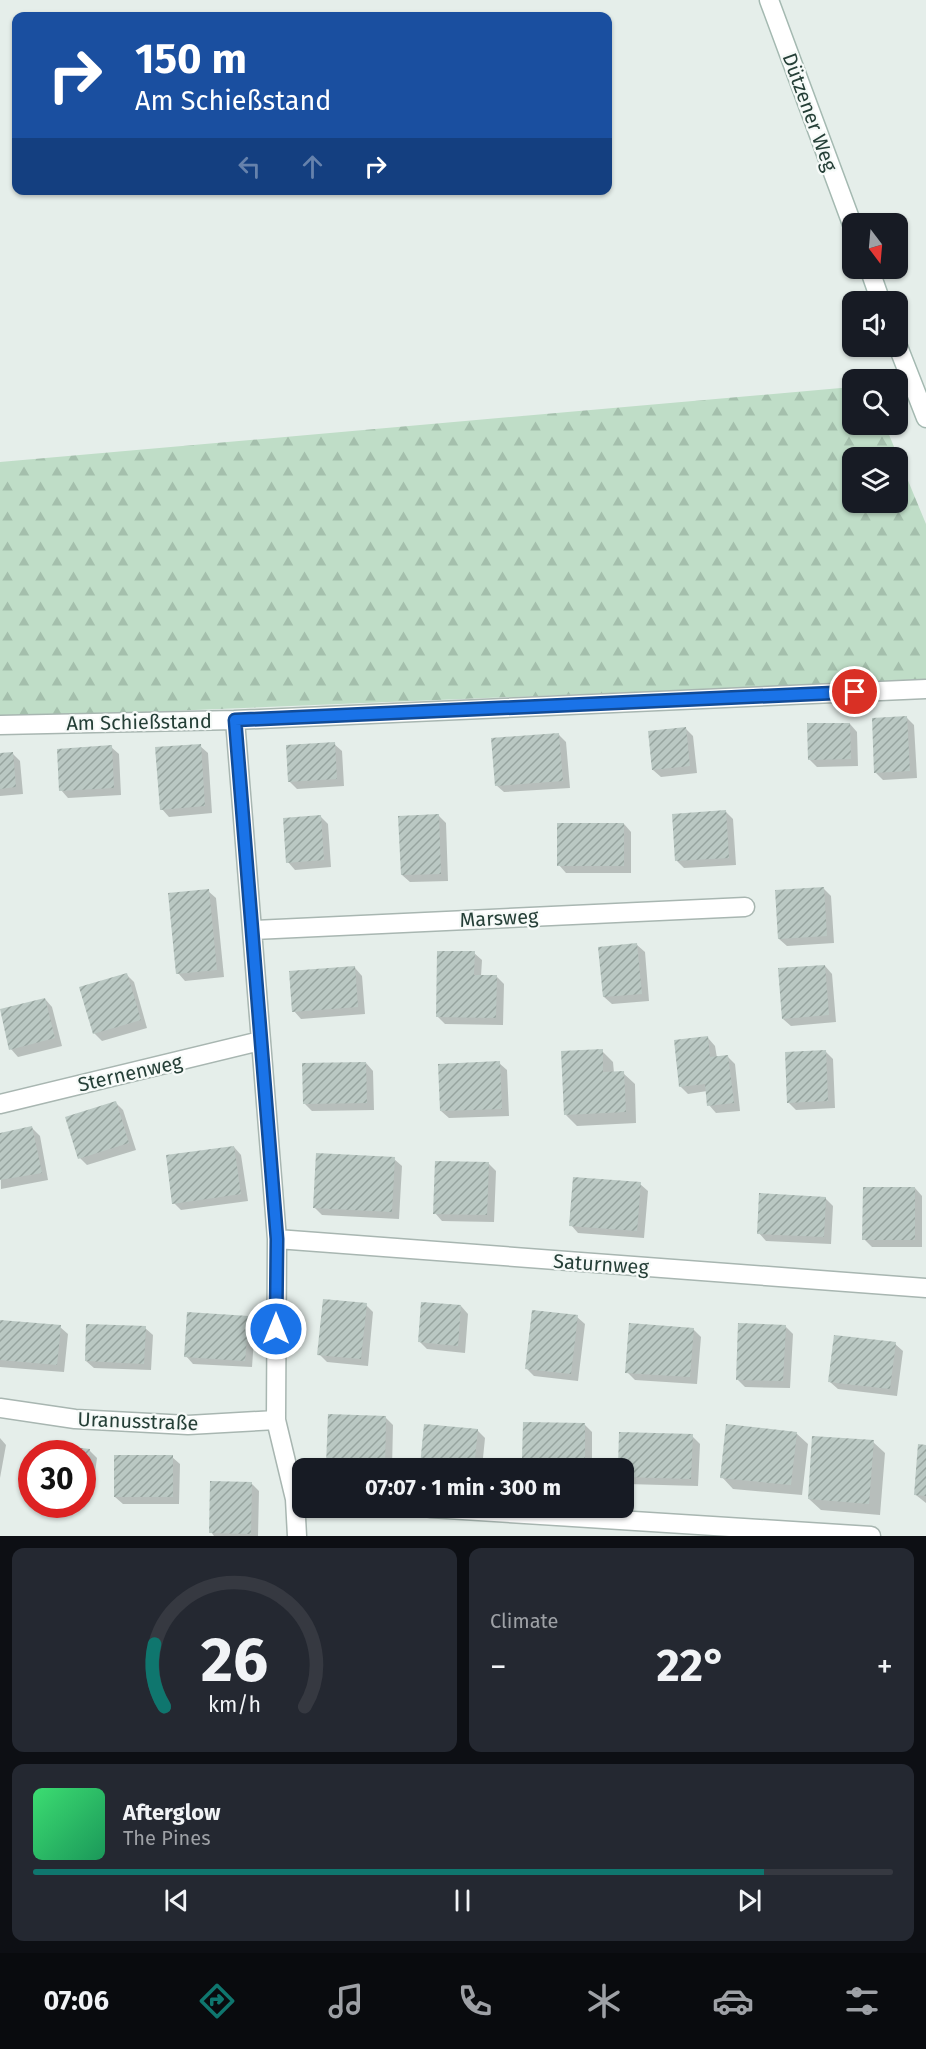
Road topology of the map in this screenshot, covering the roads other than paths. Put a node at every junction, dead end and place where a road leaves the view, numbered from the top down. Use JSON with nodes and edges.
{"nodes":[{"id":1,"x":769,"y":0,"type":"edge"},
{"id":2,"x":848,"y":213,"type":"edge"},
{"id":3,"x":902,"y":357,"type":"edge"},
{"id":4,"x":926,"y":418,"type":"edge"},
{"id":5,"x":926,"y":689,"type":"edge"},
{"id":6,"x":235,"y":720,"type":"junction"},
{"id":7,"x":0,"y":725,"type":"edge"},
{"id":8,"x":745,"y":907,"type":"dead end"},
{"id":9,"x":253,"y":930,"type":"junction"},
{"id":10,"x":261,"y":1041,"type":"junction"},
{"id":11,"x":0,"y":1104,"type":"edge"},
{"id":12,"x":277,"y":1239,"type":"junction"},
{"id":13,"x":926,"y":1288,"type":"edge"},
{"id":14,"x":0,"y":1408,"type":"edge"},
{"id":15,"x":276,"y":1420,"type":"junction"},
{"id":16,"x":292,"y":1475,"type":"edge"},
{"id":17,"x":298,"y":1518,"type":"edge"},
{"id":18,"x":588,"y":1518,"type":"edge"},
{"id":19,"x":297,"y":1536,"type":"edge"},
{"id":20,"x":871,"y":1536,"type":"edge"}],
"edges":[{"from":1,"to":2,"type":"street","name":"Dützener Weg"},
{"from":3,"to":4,"type":"street"},
{"from":5,"to":6,"type":"street","name":"Am Schießstand"},
{"from":6,"to":7,"type":"street","name":"Am Schießstand"},
{"from":6,"to":9,"type":"street"},
{"from":8,"to":9,"type":"street","name":"Marsweg"},
{"from":9,"to":10,"type":"street"},
{"from":10,"to":11,"type":"street","name":"Sternenweg"},
{"from":10,"to":12,"type":"street"},
{"from":12,"to":13,"type":"street","name":"Saturnweg"},
{"from":12,"to":15,"type":"street"},
{"from":14,"to":15,"type":"street","name":"Uranusstraße"},
{"from":15,"to":16,"type":"street"},
{"from":17,"to":19,"type":"street"},
{"from":18,"to":20,"type":"street"}]}
